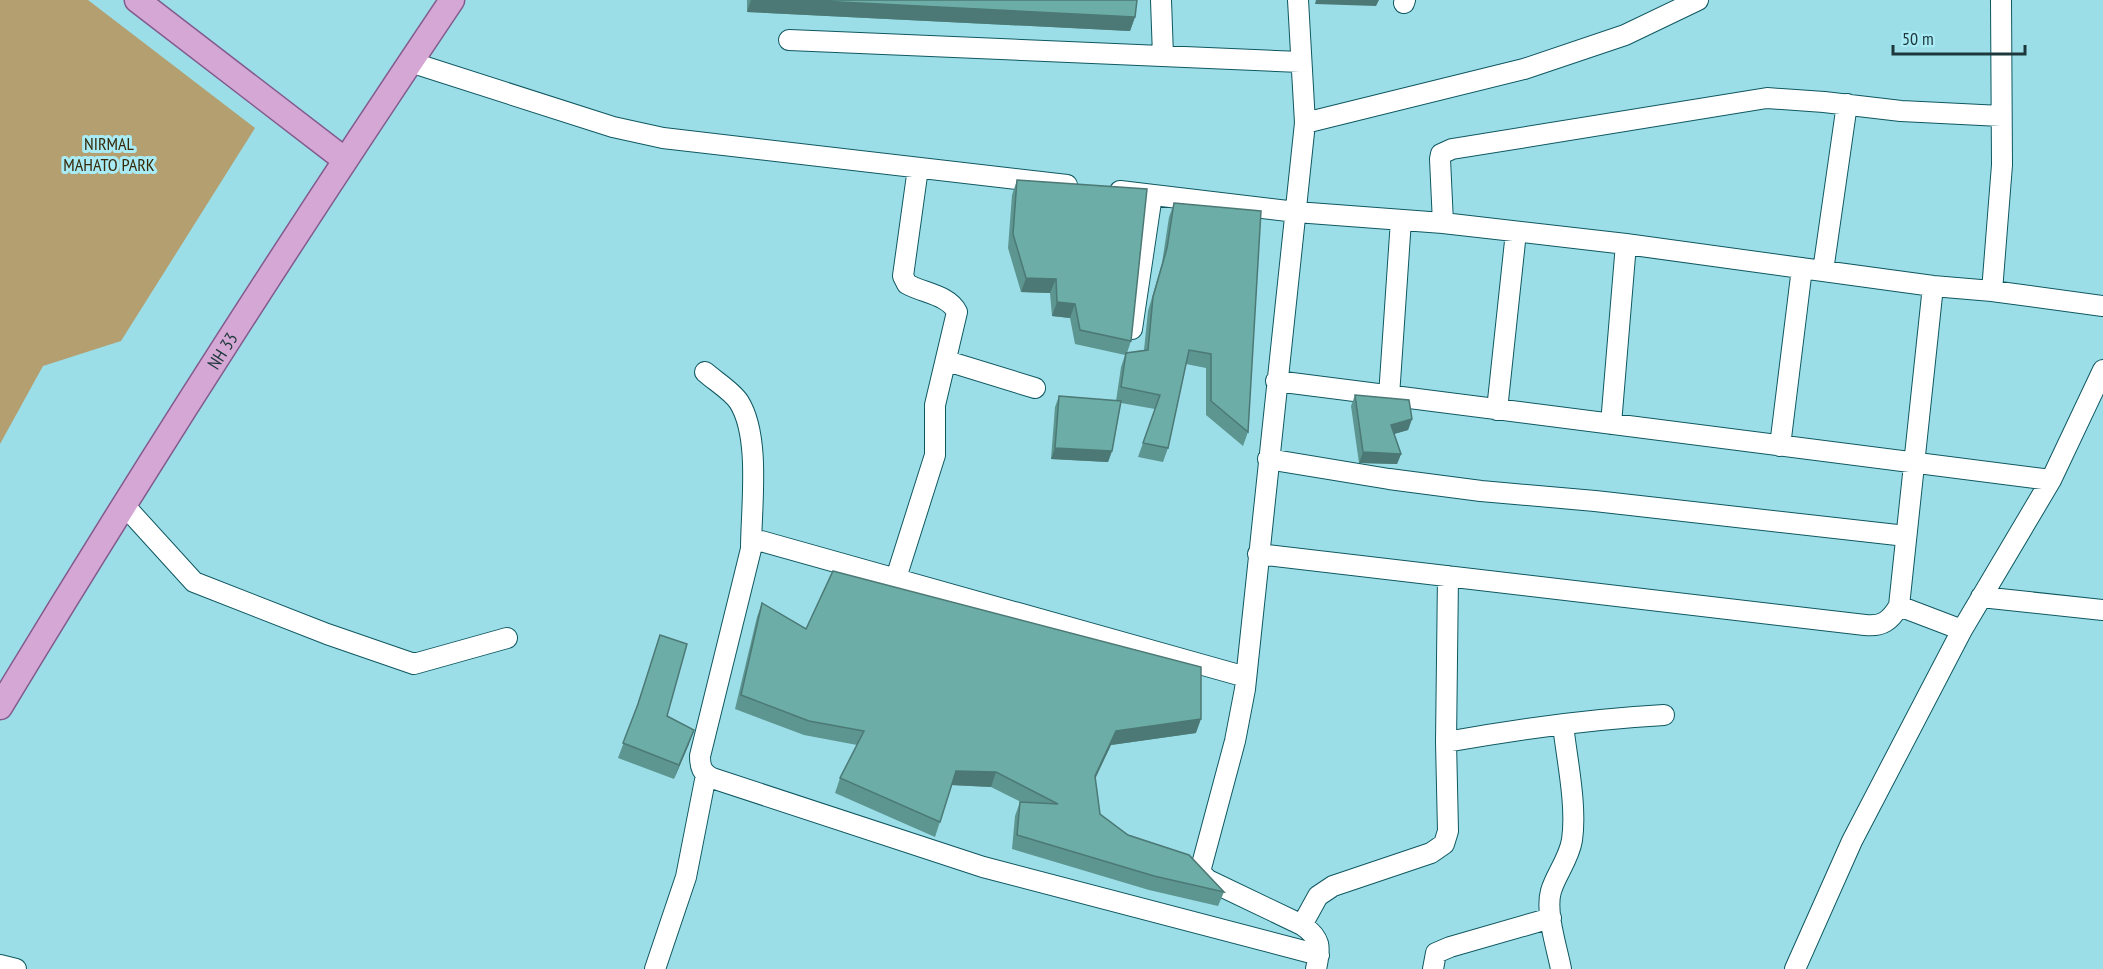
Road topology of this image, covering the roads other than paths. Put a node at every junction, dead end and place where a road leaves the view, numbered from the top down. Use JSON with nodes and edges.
{"nodes":[{"id":1,"x":137,"y":0,"type":"edge"},
{"id":2,"x":452,"y":0,"type":"edge"},
{"id":3,"x":1161,"y":0,"type":"edge"},
{"id":4,"x":1298,"y":0,"type":"edge"},
{"id":5,"x":1698,"y":0,"type":"edge"},
{"id":6,"x":2001,"y":0,"type":"edge"},
{"id":7,"x":789,"y":40,"type":"dead end"},
{"id":8,"x":1163,"y":56,"type":"junction"},
{"id":9,"x":410,"y":62,"type":"junction"},
{"id":10,"x":1300,"y":62,"type":"junction"},
{"id":11,"x":1847,"y":104,"type":"junction"},
{"id":12,"x":2001,"y":116,"type":"junction"},
{"id":13,"x":1305,"y":123,"type":"junction"},
{"id":14,"x":345,"y":160,"type":"junction"},
{"id":15,"x":918,"y":168,"type":"junction"},
{"id":16,"x":1082,"y":187,"type":"edge"},
{"id":17,"x":1105,"y":190,"type":"edge"},
{"id":18,"x":1152,"y":195,"type":"junction"},
{"id":19,"x":1296,"y":212,"type":"junction"},
{"id":20,"x":1401,"y":220,"type":"junction"},
{"id":21,"x":1443,"y":223,"type":"junction"},
{"id":22,"x":1516,"y":232,"type":"junction"},
{"id":23,"x":1626,"y":244,"type":"junction"},
{"id":24,"x":1803,"y":268,"type":"junction"},
{"id":25,"x":1823,"y":271,"type":"junction"},
{"id":26,"x":1933,"y":286,"type":"junction"},
{"id":27,"x":1992,"y":291,"type":"junction"},
{"id":28,"x":2103,"y":306,"type":"edge"},
{"id":29,"x":1132,"y":329,"type":"edge"},
{"id":30,"x":947,"y":361,"type":"junction"},
{"id":31,"x":2103,"y":370,"type":"edge"},
{"id":32,"x":705,"y":372,"type":"dead end"},
{"id":33,"x":1276,"y":381,"type":"junction"},
{"id":34,"x":1035,"y":388,"type":"dead end"},
{"id":35,"x":1389,"y":396,"type":"junction"},
{"id":36,"x":1497,"y":410,"type":"junction"},
{"id":37,"x":1611,"y":424,"type":"junction"},
{"id":38,"x":1779,"y":446,"type":"junction"},
{"id":39,"x":1268,"y":459,"type":"junction"},
{"id":40,"x":1914,"y":463,"type":"junction"},
{"id":41,"x":2051,"y":480,"type":"junction"},
{"id":42,"x":124,"y":505,"type":"junction"},
{"id":43,"x":1906,"y":536,"type":"junction"},
{"id":44,"x":751,"y":549,"type":"junction"},
{"id":45,"x":1258,"y":554,"type":"junction"},
{"id":46,"x":1448,"y":576,"type":"junction"},
{"id":47,"x":896,"y":578,"type":"junction"},
{"id":48,"x":1982,"y":597,"type":"junction"},
{"id":49,"x":1899,"y":606,"type":"junction"},
{"id":50,"x":2103,"y":610,"type":"edge"},
{"id":51,"x":1962,"y":630,"type":"junction"},
{"id":52,"x":507,"y":638,"type":"dead end"},
{"id":53,"x":1246,"y":677,"type":"junction"},
{"id":54,"x":0,"y":706,"type":"edge"},
{"id":55,"x":1664,"y":715,"type":"dead end"},
{"id":56,"x":1563,"y":725,"type":"junction"},
{"id":57,"x":1446,"y":742,"type":"junction"},
{"id":58,"x":706,"y":775,"type":"junction"},
{"id":59,"x":1551,"y":918,"type":"junction"},
{"id":60,"x":1302,"y":925,"type":"junction"},
{"id":61,"x":1318,"y":962,"type":"edge"},
{"id":62,"x":0,"y":965,"type":"edge"},
{"id":63,"x":15,"y":969,"type":"edge"},
{"id":64,"x":655,"y":969,"type":"edge"},
{"id":65,"x":1433,"y":969,"type":"edge"},
{"id":66,"x":1562,"y":969,"type":"edge"},
{"id":67,"x":1795,"y":969,"type":"edge"}],
"edges":[{"from":1,"to":14,"type":"main road"},
{"from":2,"to":9,"type":"main road","name":"NH 33"},
{"from":3,"to":8,"type":"street"},
{"from":4,"to":10,"type":"street"},
{"from":5,"to":13,"type":"street"},
{"from":6,"to":12,"type":"street"},
{"from":7,"to":8,"type":"street"},
{"from":8,"to":10,"type":"street"},
{"from":9,"to":14,"type":"main road","name":"NH 33"},
{"from":9,"to":15,"type":"street"},
{"from":10,"to":13,"type":"street"},
{"from":11,"to":12,"type":"street"},
{"from":11,"to":21,"type":"street"},
{"from":11,"to":25,"type":"street"},
{"from":12,"to":27,"type":"street"},
{"from":13,"to":19,"type":"street"},
{"from":14,"to":42,"type":"main road","name":"NH 33"},
{"from":15,"to":16,"type":"street"},
{"from":15,"to":30,"type":"street"},
{"from":17,"to":18,"type":"street"},
{"from":18,"to":19,"type":"street"},
{"from":18,"to":29,"type":"street"},
{"from":19,"to":20,"type":"street"},
{"from":19,"to":33,"type":"street"},
{"from":20,"to":21,"type":"street"},
{"from":20,"to":35,"type":"street"},
{"from":21,"to":22,"type":"street"},
{"from":22,"to":23,"type":"street"},
{"from":22,"to":36,"type":"street"},
{"from":23,"to":24,"type":"street"},
{"from":23,"to":37,"type":"street"},
{"from":24,"to":25,"type":"street"},
{"from":24,"to":38,"type":"street"},
{"from":25,"to":26,"type":"street"},
{"from":26,"to":27,"type":"street"},
{"from":26,"to":40,"type":"street"},
{"from":27,"to":28,"type":"street"},
{"from":30,"to":34,"type":"street"},
{"from":30,"to":47,"type":"street"},
{"from":31,"to":41,"type":"street"},
{"from":32,"to":44,"type":"street"},
{"from":33,"to":35,"type":"street"},
{"from":33,"to":39,"type":"street"},
{"from":35,"to":36,"type":"street"},
{"from":36,"to":37,"type":"street"},
{"from":37,"to":38,"type":"street"},
{"from":38,"to":40,"type":"street"},
{"from":39,"to":43,"type":"street"},
{"from":39,"to":45,"type":"street"},
{"from":40,"to":41,"type":"street"},
{"from":40,"to":43,"type":"street"},
{"from":41,"to":48,"type":"street"},
{"from":42,"to":52,"type":"street"},
{"from":42,"to":54,"type":"main road","name":"NH 33"},
{"from":43,"to":49,"type":"street"},
{"from":44,"to":47,"type":"street"},
{"from":44,"to":58,"type":"street"},
{"from":45,"to":46,"type":"street"},
{"from":45,"to":53,"type":"street"},
{"from":46,"to":49,"type":"street"},
{"from":46,"to":57,"type":"street"},
{"from":47,"to":53,"type":"street"},
{"from":48,"to":50,"type":"street"},
{"from":48,"to":51,"type":"street"},
{"from":49,"to":51,"type":"street"},
{"from":51,"to":67,"type":"street"},
{"from":53,"to":60,"type":"street"},
{"from":55,"to":56,"type":"street"},
{"from":56,"to":57,"type":"street"},
{"from":56,"to":59,"type":"street"},
{"from":57,"to":60,"type":"street"},
{"from":58,"to":61,"type":"street"},
{"from":58,"to":64,"type":"street"},
{"from":59,"to":65,"type":"street"},
{"from":59,"to":66,"type":"street"},
{"from":60,"to":61,"type":"street"},
{"from":62,"to":63,"type":"street"}]}
